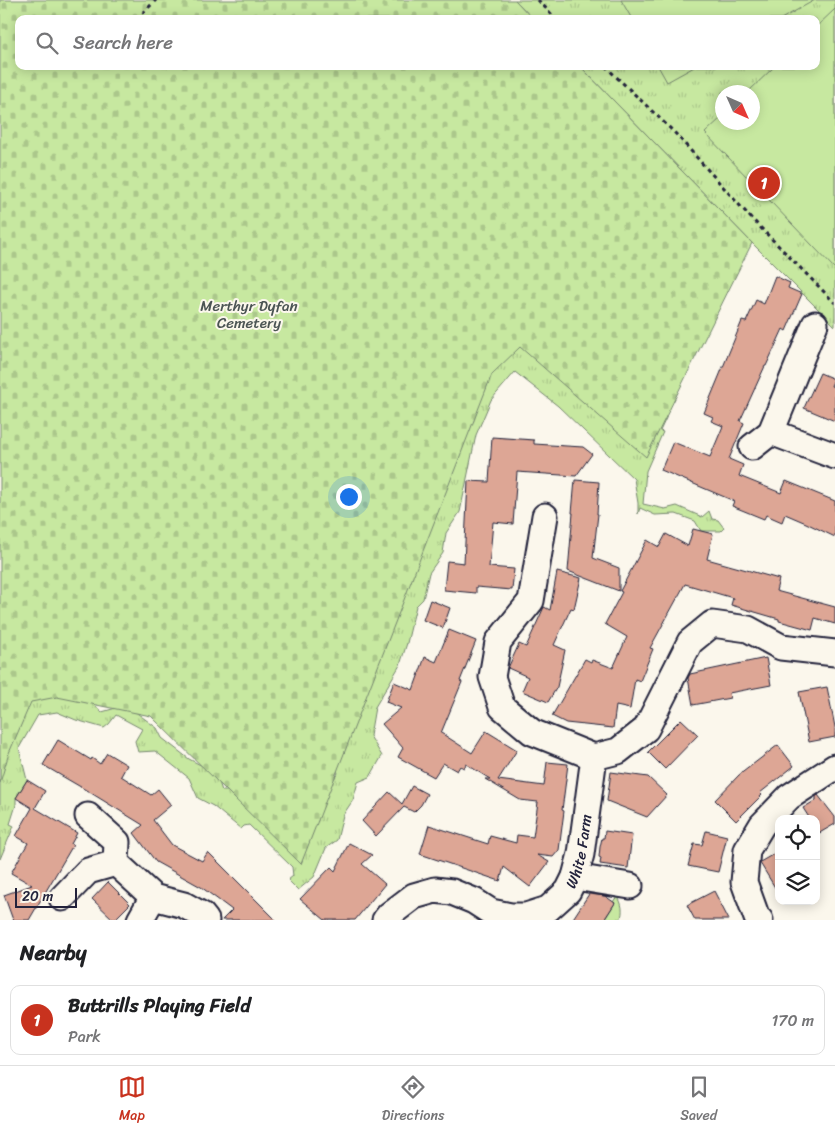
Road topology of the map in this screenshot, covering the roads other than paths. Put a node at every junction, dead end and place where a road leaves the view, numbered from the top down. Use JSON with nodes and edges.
{"nodes":[{"id":1,"x":815,"y":324,"type":"dead end"},
{"id":2,"x":835,"y":456,"type":"edge"},
{"id":3,"x":545,"y":516,"type":"dead end"},
{"id":4,"x":835,"y":653,"type":"edge"},
{"id":5,"x":594,"y":757,"type":"junction"},
{"id":6,"x":835,"y":767,"type":"edge"},
{"id":7,"x":88,"y":816,"type":"dead end"},
{"id":8,"x":116,"y":863,"type":"junction"},
{"id":9,"x":575,"y":877,"type":"junction"},
{"id":10,"x":630,"y":886,"type":"dead end"},
{"id":11,"x":153,"y":897,"type":"junction"},
{"id":12,"x":62,"y":898,"type":"dead end"},
{"id":13,"x":539,"y":916,"type":"edge"},
{"id":14,"x":140,"y":920,"type":"edge"},
{"id":15,"x":206,"y":920,"type":"edge"},
{"id":16,"x":385,"y":920,"type":"edge"},
{"id":17,"x":760,"y":920,"type":"edge"}],
"edges":[{"from":1,"to":2,"type":"street"},
{"from":3,"to":5,"type":"street"},
{"from":4,"to":5,"type":"street"},
{"from":5,"to":9,"type":"street","name":"White Farm"},
{"from":6,"to":17,"type":"street"},
{"from":7,"to":8,"type":"street"},
{"from":8,"to":11,"type":"street"},
{"from":8,"to":12,"type":"street"},
{"from":9,"to":10,"type":"street"},
{"from":9,"to":13,"type":"street","name":"White Farm"},
{"from":11,"to":14,"type":"street"},
{"from":11,"to":15,"type":"street"},
{"from":13,"to":16,"type":"street","name":"White Farm"}]}
